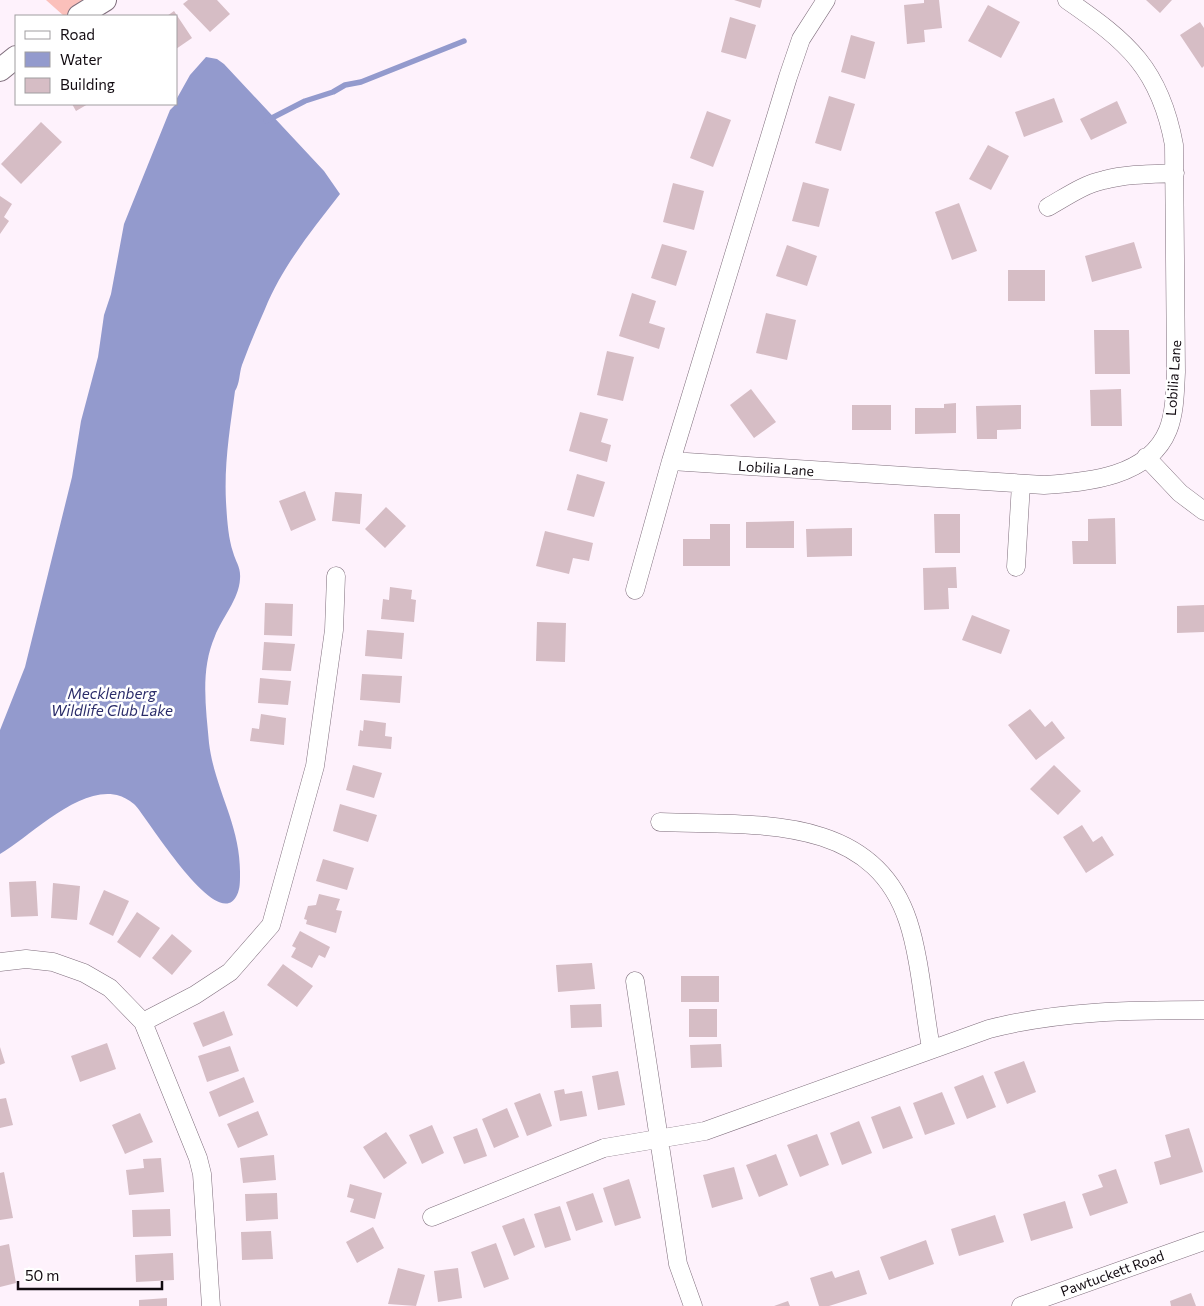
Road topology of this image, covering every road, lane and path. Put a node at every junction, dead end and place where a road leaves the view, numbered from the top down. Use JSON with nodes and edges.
{"nodes":[{"id":1,"x":105,"y":0,"type":"edge"},
{"id":2,"x":826,"y":0,"type":"edge"},
{"id":3,"x":1068,"y":0,"type":"edge"},
{"id":4,"x":81,"y":15,"type":"edge"},
{"id":5,"x":15,"y":58,"type":"edge"},
{"id":6,"x":0,"y":70,"type":"edge"},
{"id":7,"x":1174,"y":173,"type":"junction"},
{"id":8,"x":1048,"y":207,"type":"dead end"},
{"id":9,"x":1146,"y":457,"type":"junction"},
{"id":10,"x":671,"y":460,"type":"junction"},
{"id":11,"x":1021,"y":484,"type":"junction"},
{"id":12,"x":1204,"y":511,"type":"edge"},
{"id":13,"x":1016,"y":567,"type":"dead end"},
{"id":14,"x":336,"y":576,"type":"dead end"},
{"id":15,"x":635,"y":590,"type":"dead end"},
{"id":16,"x":660,"y":822,"type":"dead end"},
{"id":17,"x":0,"y":962,"type":"edge"},
{"id":18,"x":635,"y":981,"type":"dead end"},
{"id":19,"x":1204,"y":1010,"type":"edge"},
{"id":20,"x":143,"y":1022,"type":"junction"},
{"id":21,"x":931,"y":1048,"type":"junction"},
{"id":22,"x":659,"y":1139,"type":"junction"},
{"id":23,"x":432,"y":1217,"type":"dead end"},
{"id":24,"x":1204,"y":1241,"type":"edge"},
{"id":25,"x":211,"y":1306,"type":"edge"},
{"id":26,"x":693,"y":1306,"type":"edge"},
{"id":27,"x":1021,"y":1306,"type":"edge"}],
"edges":[{"from":1,"to":4,"type":"street"},
{"from":2,"to":10,"type":"street"},
{"from":3,"to":7,"type":"street","name":"Lobilia Lane"},
{"from":5,"to":6,"type":"street"},
{"from":7,"to":8,"type":"street"},
{"from":7,"to":9,"type":"street","name":"Lobilia Lane"},
{"from":9,"to":11,"type":"street","name":"Lobilia Lane"},
{"from":9,"to":12,"type":"street"},
{"from":10,"to":11,"type":"street","name":"Lobilia Lane"},
{"from":10,"to":15,"type":"street"},
{"from":11,"to":13,"type":"street"},
{"from":14,"to":20,"type":"street"},
{"from":16,"to":21,"type":"street"},
{"from":17,"to":20,"type":"street"},
{"from":18,"to":22,"type":"street"},
{"from":19,"to":21,"type":"street"},
{"from":20,"to":25,"type":"street"},
{"from":21,"to":22,"type":"street"},
{"from":22,"to":23,"type":"street"},
{"from":22,"to":26,"type":"street"},
{"from":24,"to":27,"type":"street","name":"Pawtuckett Road"}]}
